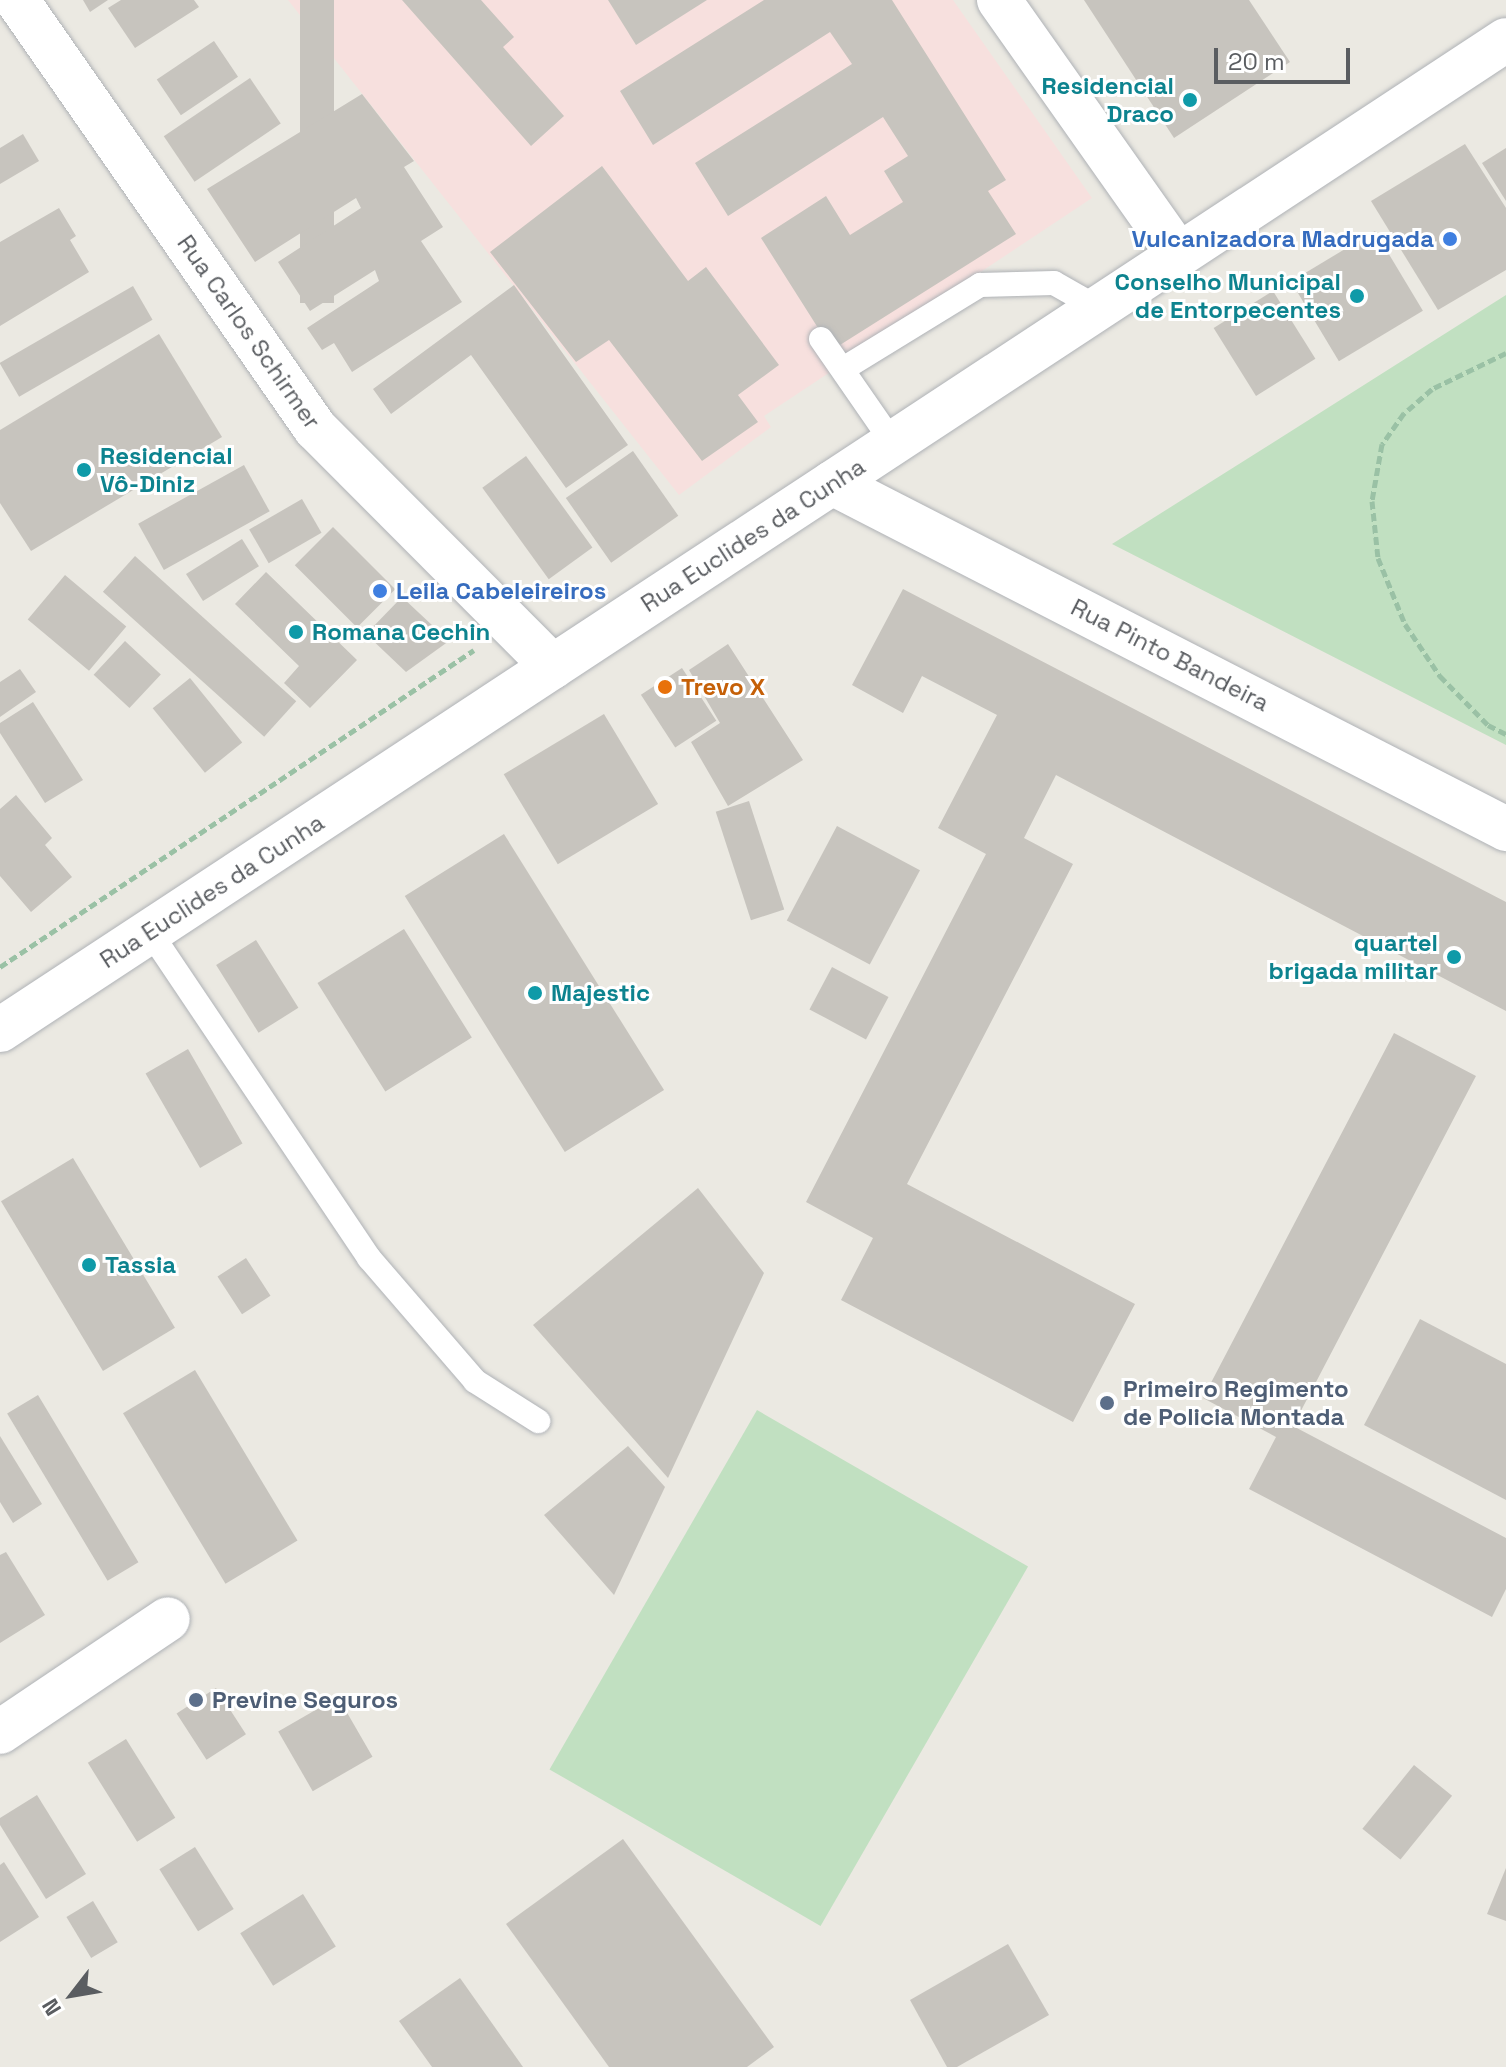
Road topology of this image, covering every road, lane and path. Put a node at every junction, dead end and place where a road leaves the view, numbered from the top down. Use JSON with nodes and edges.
{"nodes":[{"id":1,"x":17,"y":0,"type":"edge"},
{"id":2,"x":999,"y":0,"type":"edge"},
{"id":3,"x":1506,"y":40,"type":"edge"},
{"id":4,"x":1179,"y":255,"type":"junction"},
{"id":5,"x":1098,"y":308,"type":"junction"},
{"id":6,"x":821,"y":339,"type":"dead end"},
{"id":7,"x":1506,"y":353,"type":"edge"},
{"id":8,"x":843,"y":369,"type":"junction"},
{"id":9,"x":893,"y":443,"type":"junction"},
{"id":10,"x":832,"y":483,"type":"junction"},
{"id":11,"x":475,"y":647,"type":"dead end"},
{"id":12,"x":553,"y":667,"type":"junction"},
{"id":13,"x":1506,"y":734,"type":"edge"},
{"id":14,"x":1506,"y":829,"type":"edge"},
{"id":15,"x":150,"y":932,"type":"junction"},
{"id":16,"x":0,"y":967,"type":"edge"},
{"id":17,"x":0,"y":1030,"type":"edge"},
{"id":18,"x":538,"y":1421,"type":"dead end"},
{"id":19,"x":168,"y":1619,"type":"dead end"},
{"id":20,"x":0,"y":1732,"type":"edge"}],
"edges":[{"from":1,"to":12,"type":"street","name":"Rua Carlos Schirmer"},
{"from":2,"to":4,"type":"street"},
{"from":3,"to":4,"type":"street","name":"Rua Euclides da Cunha"},
{"from":4,"to":5,"type":"street","name":"Rua Euclides da Cunha"},
{"from":5,"to":8,"type":"lane"},
{"from":5,"to":9,"type":"street","name":"Rua Euclides da Cunha"},
{"from":6,"to":8,"type":"lane"},
{"from":7,"to":13,"type":"path"},
{"from":8,"to":9,"type":"lane"},
{"from":9,"to":10,"type":"street","name":"Rua Euclides da Cunha"},
{"from":10,"to":12,"type":"street","name":"Rua Euclides da Cunha"},
{"from":10,"to":14,"type":"street","name":"Rua Pinto Bandeira"},
{"from":11,"to":16,"type":"path"},
{"from":12,"to":15,"type":"street","name":"Rua Euclides da Cunha"},
{"from":15,"to":17,"type":"street","name":"Rua Euclides da Cunha"},
{"from":15,"to":18,"type":"lane"},
{"from":19,"to":20,"type":"street"}]}
